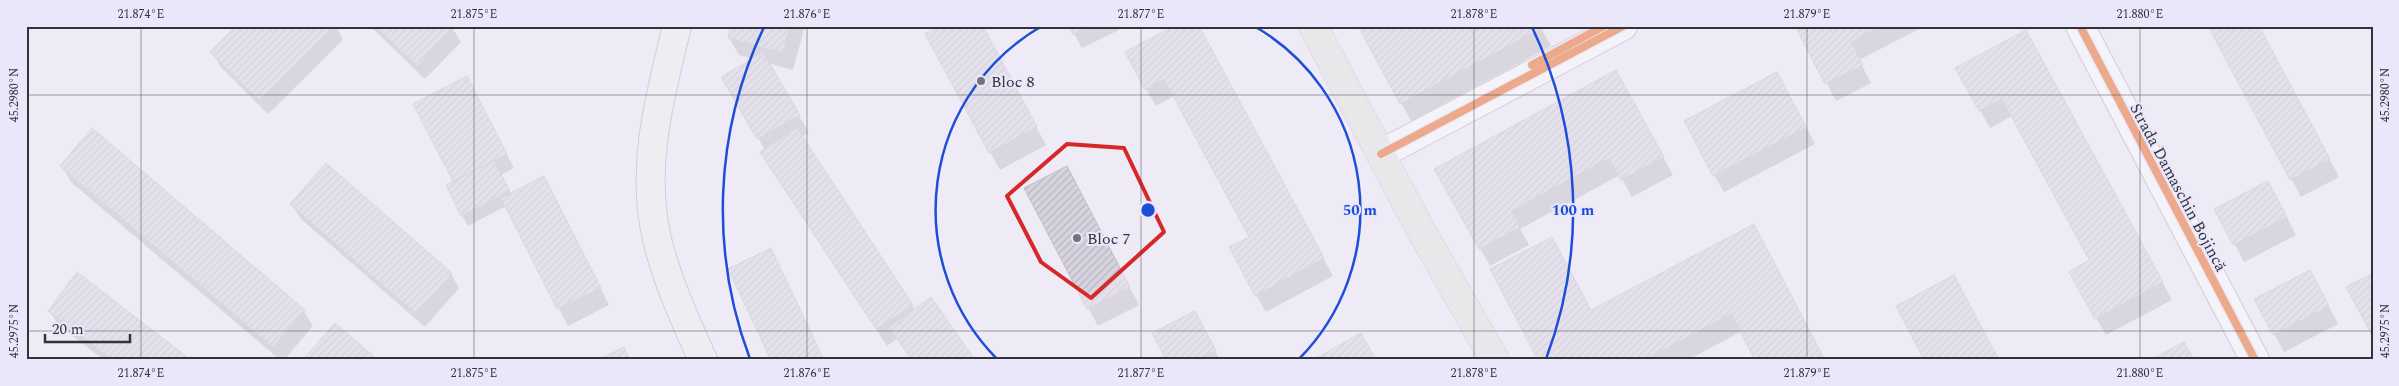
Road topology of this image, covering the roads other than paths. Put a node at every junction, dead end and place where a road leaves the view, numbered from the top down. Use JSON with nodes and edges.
{"nodes":[{"id":1,"x":677,"y":26,"type":"edge"},
{"id":2,"x":1313,"y":26,"type":"edge"},
{"id":3,"x":1624,"y":26,"type":"edge"},
{"id":4,"x":2080,"y":26,"type":"edge"},
{"id":5,"x":1381,"y":154,"type":"junction"},
{"id":6,"x":703,"y":360,"type":"edge"},
{"id":7,"x":1495,"y":360,"type":"edge"},
{"id":8,"x":2254,"y":360,"type":"edge"}],
"edges":[{"from":1,"to":6,"type":"main road"},
{"from":2,"to":5,"type":"main road"},
{"from":3,"to":5,"type":"street"},
{"from":4,"to":8,"type":"street","name":"Strada Damaschin Bojincă"},
{"from":5,"to":7,"type":"main road"}]}
